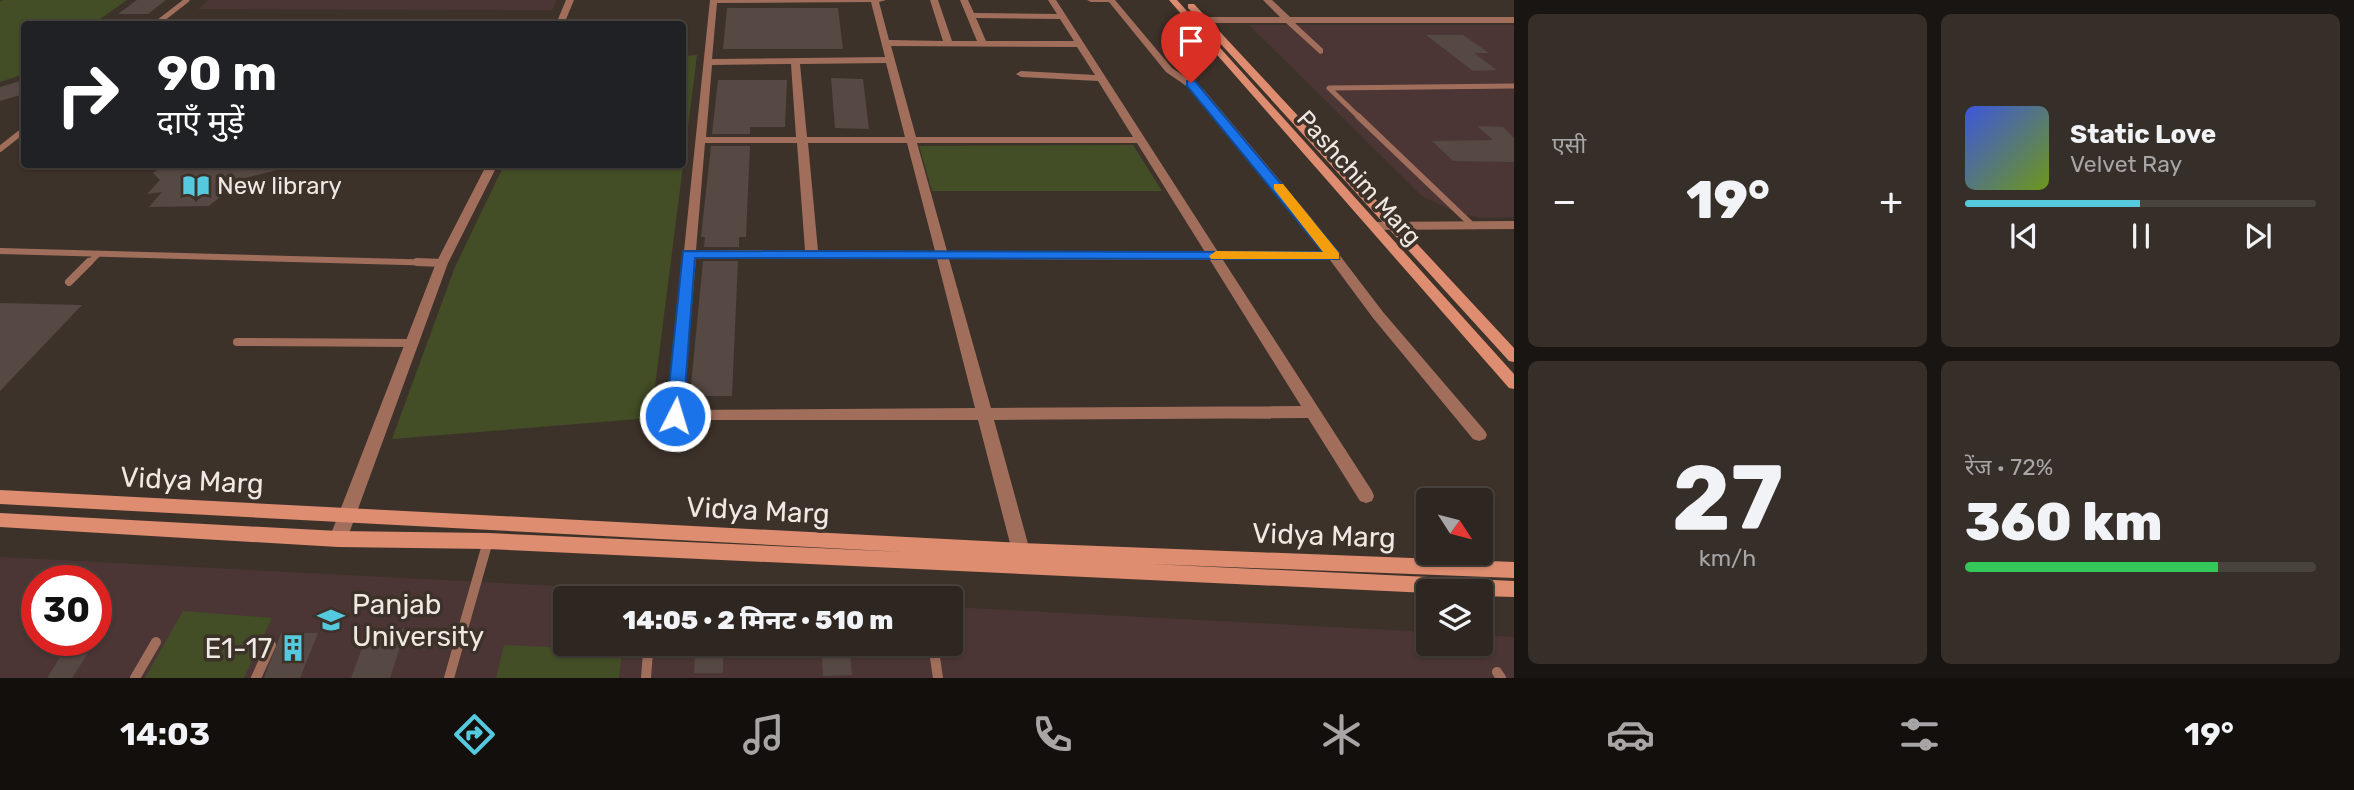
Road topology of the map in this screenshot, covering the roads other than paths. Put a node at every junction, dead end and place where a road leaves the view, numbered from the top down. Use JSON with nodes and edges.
{"nodes":[{"id":1,"x":187,"y":0,"type":"edge"},
{"id":2,"x":570,"y":0,"type":"edge"},
{"id":3,"x":874,"y":0,"type":"edge"},
{"id":4,"x":882,"y":0,"type":"edge"},
{"id":5,"x":934,"y":0,"type":"edge"},
{"id":6,"x":964,"y":0,"type":"edge"},
{"id":7,"x":1052,"y":0,"type":"edge"},
{"id":8,"x":1091,"y":0,"type":"edge"},
{"id":9,"x":1111,"y":0,"type":"edge"},
{"id":10,"x":1173,"y":0,"type":"edge"},
{"id":11,"x":1186,"y":0,"type":"edge"},
{"id":12,"x":1267,"y":0,"type":"edge"},
{"id":13,"x":971,"y":15,"type":"junction"},
{"id":14,"x":1063,"y":17,"type":"junction"},
{"id":15,"x":1204,"y":20,"type":"junction"},
{"id":16,"x":1288,"y":20,"type":"junction"},
{"id":17,"x":1514,"y":20,"type":"edge"},
{"id":18,"x":160,"y":21,"type":"edge"},
{"id":19,"x":561,"y":21,"type":"edge"},
{"id":20,"x":885,"y":43,"type":"junction"},
{"id":21,"x":949,"y":44,"type":"junction"},
{"id":22,"x":983,"y":44,"type":"junction"},
{"id":23,"x":1080,"y":44,"type":"junction"},
{"id":24,"x":1320,"y":51,"type":"dead end"},
{"id":25,"x":890,"y":60,"type":"junction"},
{"id":26,"x":795,"y":61,"type":"junction"},
{"id":27,"x":707,"y":62,"type":"junction"},
{"id":28,"x":1021,"y":74,"type":"dead end"},
{"id":29,"x":1101,"y":78,"type":"junction"},
{"id":30,"x":1514,"y":86,"type":"edge"},
{"id":31,"x":21,"y":132,"type":"edge"},
{"id":32,"x":911,"y":139,"type":"junction"},
{"id":33,"x":699,"y":140,"type":"junction"},
{"id":34,"x":804,"y":140,"type":"junction"},
{"id":35,"x":1141,"y":140,"type":"junction"},
{"id":36,"x":0,"y":149,"type":"edge"},
{"id":37,"x":491,"y":168,"type":"edge"},
{"id":38,"x":1514,"y":225,"type":"edge"},
{"id":39,"x":1374,"y":226,"type":"junction"},
{"id":40,"x":1473,"y":226,"type":"junction"},
{"id":41,"x":1394,"y":227,"type":"junction"},
{"id":42,"x":1,"y":251,"type":"edge"},
{"id":43,"x":98,"y":254,"type":"junction"},
{"id":44,"x":688,"y":254,"type":"junction"},
{"id":45,"x":812,"y":254,"type":"junction"},
{"id":46,"x":942,"y":254,"type":"junction"},
{"id":47,"x":1214,"y":256,"type":"junction"},
{"id":48,"x":1334,"y":256,"type":"junction"},
{"id":49,"x":442,"y":263,"type":"junction"},
{"id":50,"x":69,"y":282,"type":"dead end"},
{"id":51,"x":237,"y":342,"type":"dead end"},
{"id":52,"x":412,"y":343,"type":"junction"},
{"id":53,"x":1514,"y":357,"type":"edge"},
{"id":54,"x":1514,"y":384,"type":"edge"},
{"id":55,"x":1313,"y":412,"type":"junction"},
{"id":56,"x":984,"y":414,"type":"junction"},
{"id":57,"x":1479,"y":435,"type":"dead end"},
{"id":58,"x":1366,"y":496,"type":"dead end"},
{"id":59,"x":0,"y":497,"type":"edge"},
{"id":60,"x":346,"y":517,"type":"junction"},
{"id":61,"x":0,"y":520,"type":"edge"},
{"id":62,"x":338,"y":538,"type":"junction"},
{"id":63,"x":488,"y":541,"type":"junction"},
{"id":64,"x":1021,"y":551,"type":"junction"},
{"id":65,"x":1514,"y":570,"type":"edge"},
{"id":66,"x":1514,"y":589,"type":"edge"},
{"id":67,"x":156,"y":642,"type":"dead end"},
{"id":68,"x":271,"y":645,"type":"dead end"},
{"id":69,"x":648,"y":656,"type":"edge"},
{"id":70,"x":935,"y":656,"type":"edge"},
{"id":71,"x":135,"y":678,"type":"edge"},
{"id":72,"x":256,"y":678,"type":"edge"},
{"id":73,"x":449,"y":678,"type":"edge"},
{"id":74,"x":646,"y":678,"type":"edge"},
{"id":75,"x":938,"y":678,"type":"edge"}],
"edges":[{"from":1,"to":18,"type":"lane"},
{"from":2,"to":19,"type":"street"},
{"from":3,"to":4,"type":"street"},
{"from":3,"to":20,"type":"street"},
{"from":3,"to":27,"type":"street"},
{"from":5,"to":21,"type":"street"},
{"from":6,"to":13,"type":"street"},
{"from":7,"to":14,"type":"street"},
{"from":8,"to":9,"type":"street"},
{"from":9,"to":48,"type":"street"},
{"from":10,"to":39,"type":"main road","name":"Pashchim Marg"},
{"from":11,"to":15,"type":"main road"},
{"from":12,"to":16,"type":"street"},
{"from":13,"to":14,"type":"street"},
{"from":13,"to":22,"type":"street"},
{"from":14,"to":23,"type":"street"},
{"from":15,"to":16,"type":"street"},
{"from":15,"to":41,"type":"main road"},
{"from":16,"to":17,"type":"street"},
{"from":16,"to":24,"type":"street"},
{"from":20,"to":21,"type":"street"},
{"from":20,"to":25,"type":"street"},
{"from":21,"to":22,"type":"street"},
{"from":22,"to":23,"type":"street"},
{"from":23,"to":29,"type":"street"},
{"from":25,"to":26,"type":"street"},
{"from":25,"to":32,"type":"street"},
{"from":26,"to":27,"type":"street"},
{"from":26,"to":34,"type":"street"},
{"from":27,"to":33,"type":"street"},
{"from":28,"to":29,"type":"street"},
{"from":29,"to":35,"type":"street"},
{"from":30,"to":40,"type":"lane"},
{"from":31,"to":36,"type":"lane"},
{"from":32,"to":34,"type":"street"},
{"from":32,"to":35,"type":"street"},
{"from":32,"to":46,"type":"street"},
{"from":33,"to":34,"type":"street"},
{"from":33,"to":44,"type":"street"},
{"from":34,"to":45,"type":"street"},
{"from":35,"to":47,"type":"street"},
{"from":37,"to":49,"type":"street"},
{"from":38,"to":40,"type":"street"},
{"from":39,"to":41,"type":"street"},
{"from":39,"to":54,"type":"main road","name":"Pashchim Marg"},
{"from":40,"to":41,"type":"street"},
{"from":41,"to":53,"type":"main road"},
{"from":42,"to":43,"type":"lane"},
{"from":43,"to":49,"type":"lane"},
{"from":43,"to":50,"type":"lane"},
{"from":44,"to":45,"type":"street"},
{"from":44,"to":56,"type":"street"},
{"from":45,"to":46,"type":"street"},
{"from":46,"to":47,"type":"street"},
{"from":46,"to":56,"type":"street"},
{"from":47,"to":48,"type":"street"},
{"from":47,"to":55,"type":"street"},
{"from":48,"to":57,"type":"street"},
{"from":49,"to":52,"type":"street"},
{"from":51,"to":52,"type":"lane"},
{"from":52,"to":60,"type":"street"},
{"from":55,"to":56,"type":"street"},
{"from":55,"to":58,"type":"street"},
{"from":56,"to":64,"type":"street"},
{"from":59,"to":60,"type":"main road","name":"Vidya Marg"},
{"from":60,"to":62,"type":"street"},
{"from":60,"to":64,"type":"main road","name":"Vidya Marg"},
{"from":61,"to":62,"type":"main road","name":"Vidya Marg"},
{"from":62,"to":63,"type":"main road","name":"Vidya Marg"},
{"from":63,"to":66,"type":"main road","name":"Vidya Marg"},
{"from":63,"to":73,"type":"lane"},
{"from":64,"to":65,"type":"main road","name":"Vidya Marg"},
{"from":67,"to":71,"type":"lane"},
{"from":68,"to":72,"type":"lane"},
{"from":69,"to":74,"type":"lane"},
{"from":70,"to":75,"type":"lane"}]}
